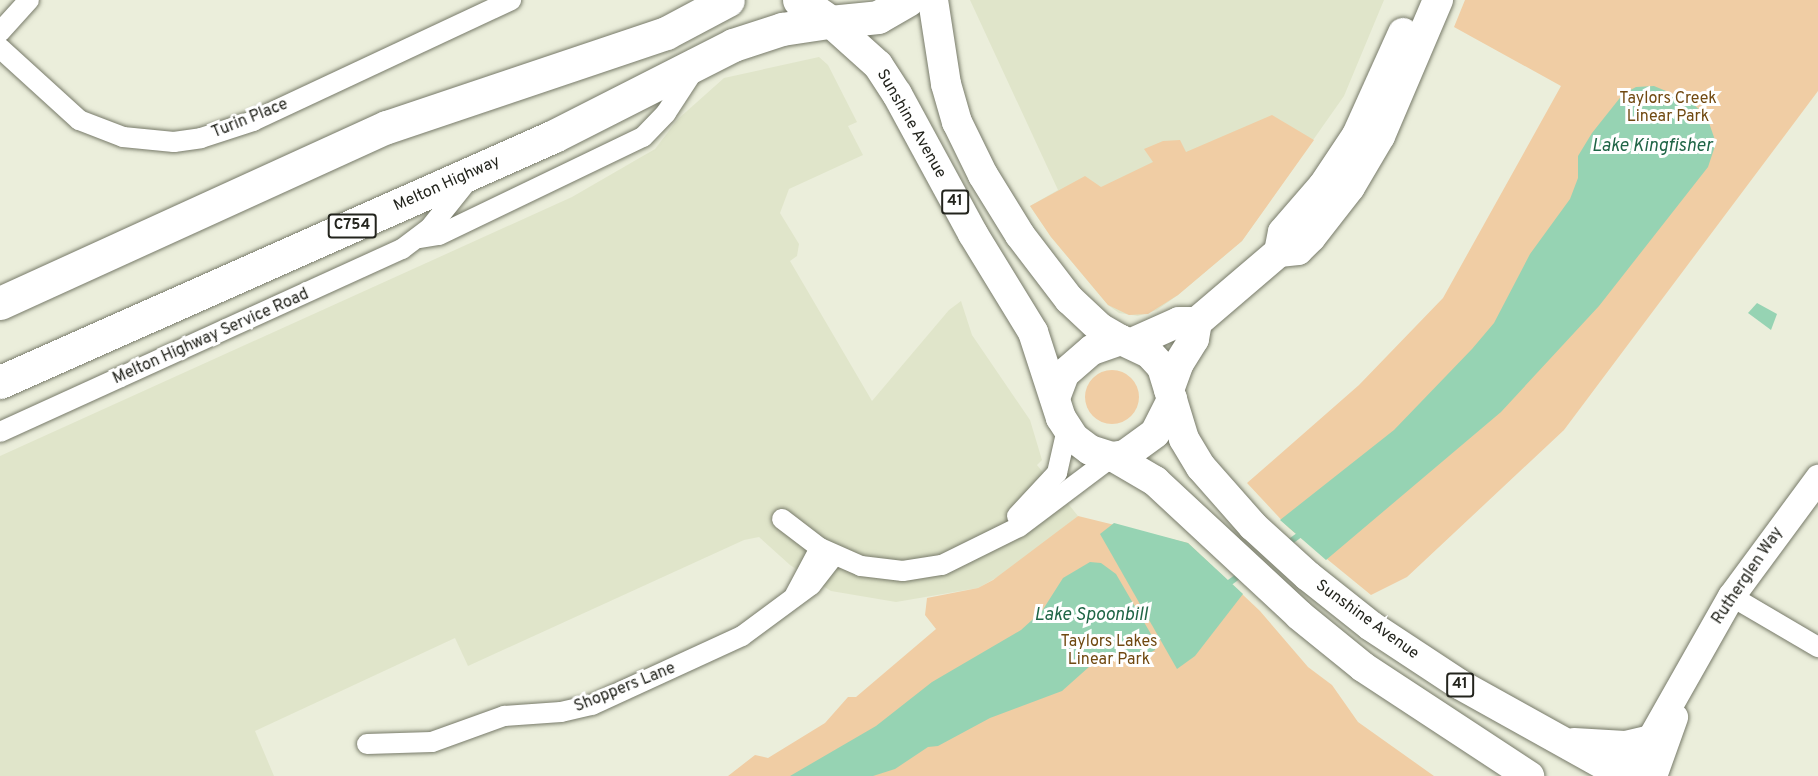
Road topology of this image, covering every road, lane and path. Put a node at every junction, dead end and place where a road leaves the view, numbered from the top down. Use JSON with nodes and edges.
{"nodes":[{"id":1,"x":29,"y":0,"type":"edge"},
{"id":2,"x":510,"y":0,"type":"edge"},
{"id":3,"x":728,"y":0,"type":"edge"},
{"id":4,"x":799,"y":0,"type":"edge"},
{"id":5,"x":908,"y":0,"type":"edge"},
{"id":6,"x":933,"y":0,"type":"edge"},
{"id":7,"x":1416,"y":0,"type":"edge"},
{"id":8,"x":1438,"y":0,"type":"edge"},
{"id":9,"x":829,"y":22,"type":"junction"},
{"id":10,"x":0,"y":32,"type":"edge"},
{"id":11,"x":0,"y":48,"type":"edge"},
{"id":12,"x":699,"y":62,"type":"junction"},
{"id":13,"x":1362,"y":146,"type":"junction"},
{"id":14,"x":477,"y":171,"type":"junction"},
{"id":15,"x":419,"y":238,"type":"junction"},
{"id":16,"x":0,"y":303,"type":"edge"},
{"id":17,"x":1197,"y":322,"type":"junction"},
{"id":18,"x":1126,"y":341,"type":"junction"},
{"id":19,"x":0,"y":382,"type":"edge"},
{"id":20,"x":1171,"y":394,"type":"junction"},
{"id":21,"x":1054,"y":398,"type":"junction"},
{"id":22,"x":1067,"y":429,"type":"junction"},
{"id":23,"x":0,"y":432,"type":"edge"},
{"id":24,"x":1113,"y":457,"type":"junction"},
{"id":25,"x":1818,"y":478,"type":"edge"},
{"id":26,"x":782,"y":519,"type":"dead end"},
{"id":27,"x":987,"y":546,"type":"junction"},
{"id":28,"x":827,"y":552,"type":"junction"},
{"id":29,"x":1731,"y":596,"type":"junction"},
{"id":30,"x":1818,"y":646,"type":"edge"},
{"id":31,"x":1687,"y":679,"type":"junction"},
{"id":32,"x":1556,"y":741,"type":"junction"},
{"id":33,"x":1646,"y":741,"type":"junction"},
{"id":34,"x":367,"y":744,"type":"dead end"},
{"id":35,"x":1529,"y":776,"type":"edge"},
{"id":36,"x":1624,"y":776,"type":"edge"},
{"id":37,"x":1629,"y":776,"type":"edge"},
{"id":38,"x":1653,"y":776,"type":"edge"}],
"edges":[{"from":1,"to":10,"type":"street"},
{"from":2,"to":11,"type":"street","name":"Turin Place"},
{"from":3,"to":16,"type":"highway"},
{"from":4,"to":9,"type":"highway","number":"41"},
{"from":5,"to":9,"type":"highway","name":"Melton Highway"},
{"from":6,"to":18,"type":"main road","number":"41"},
{"from":7,"to":13,"type":"main road"},
{"from":8,"to":13,"type":"main road"},
{"from":9,"to":12,"type":"highway","name":"Melton Highway","number":"C754"},
{"from":9,"to":21,"type":"main road","name":"Sunshine Avenue","number":"41"},
{"from":12,"to":14,"type":"highway","name":"Melton Highway","number":"C754"},
{"from":12,"to":15,"type":"street","name":"Melton Highway Service Road"},
{"from":13,"to":17,"type":"main road"},
{"from":14,"to":15,"type":"street","name":"Melton Highway Service Road"},
{"from":14,"to":19,"type":"highway","name":"Melton Highway","number":"C754"},
{"from":15,"to":23,"type":"street","name":"Melton Highway Service Road"},
{"from":17,"to":18,"type":"main road"},
{"from":17,"to":20,"type":"main road"},
{"from":18,"to":20,"type":"main road","number":"41"},
{"from":18,"to":21,"type":"main road"},
{"from":20,"to":24,"type":"main road"},
{"from":20,"to":32,"type":"main road","name":"Sunshine Avenue","number":"41"},
{"from":21,"to":22,"type":"main road","number":"41"},
{"from":22,"to":24,"type":"main road","number":"41"},
{"from":22,"to":27,"type":"street"},
{"from":24,"to":27,"type":"street"},
{"from":24,"to":35,"type":"main road","number":"41"},
{"from":25,"to":29,"type":"street","name":"Rutherglen Way"},
{"from":26,"to":28,"type":"street"},
{"from":27,"to":28,"type":"street"},
{"from":28,"to":34,"type":"street","name":"Shoppers Lane"},
{"from":29,"to":30,"type":"street"},
{"from":29,"to":31,"type":"street","name":"Rutherglen Way"},
{"from":31,"to":33,"type":"street","name":"Rutherglen Way"},
{"from":31,"to":38,"type":"street","name":"Rutherglen Way"},
{"from":32,"to":33,"type":"main road"},
{"from":32,"to":36,"type":"main road","name":"Sunshine Avenue","number":"41"},
{"from":33,"to":37,"type":"street","name":"Rutherglen Way"}]}
